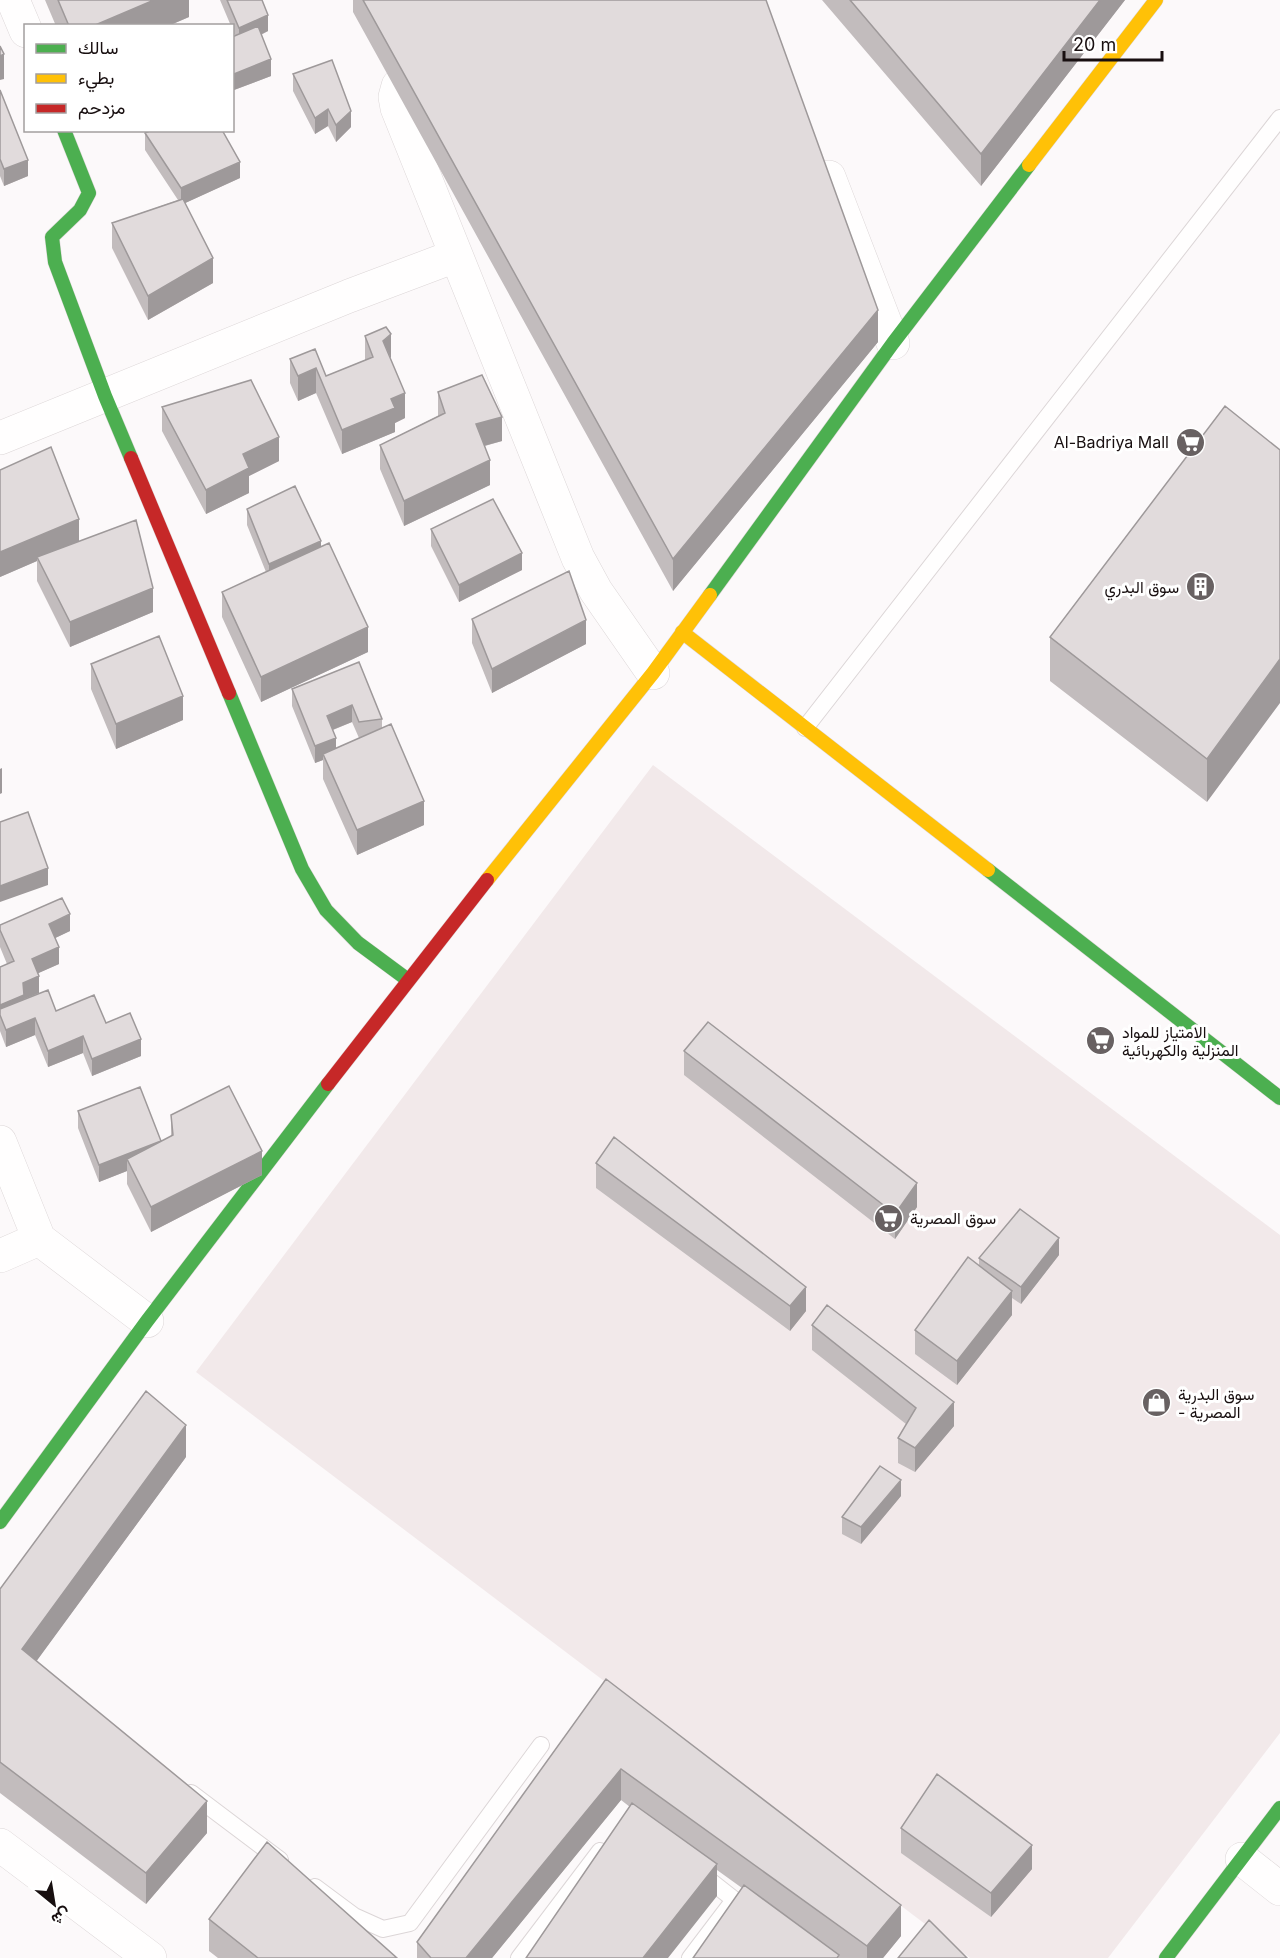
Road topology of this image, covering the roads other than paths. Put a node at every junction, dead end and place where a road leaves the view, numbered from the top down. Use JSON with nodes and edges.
{"nodes":[{"id":1,"x":13,"y":0,"type":"edge"},
{"id":2,"x":415,"y":0,"type":"edge"},
{"id":3,"x":1156,"y":0,"type":"edge"},
{"id":4,"x":24,"y":26,"type":"edge"},
{"id":5,"x":1280,"y":118,"type":"edge"},
{"id":6,"x":65,"y":132,"type":"edge"},
{"id":7,"x":819,"y":153,"type":"edge"},
{"id":8,"x":455,"y":256,"type":"junction"},
{"id":9,"x":893,"y":343,"type":"junction"},
{"id":10,"x":105,"y":396,"type":"junction"},
{"id":11,"x":0,"y":438,"type":"edge"},
{"id":12,"x":682,"y":632,"type":"junction"},
{"id":13,"x":652,"y":673,"type":"junction"},
{"id":14,"x":805,"y":728,"type":"junction"},
{"id":15,"x":408,"y":980,"type":"junction"},
{"id":16,"x":1280,"y":1098,"type":"edge"},
{"id":17,"x":0,"y":1142,"type":"edge"},
{"id":18,"x":39,"y":1239,"type":"junction"},
{"id":19,"x":0,"y":1256,"type":"edge"},
{"id":20,"x":147,"y":1321,"type":"junction"},
{"id":21,"x":0,"y":1522,"type":"edge"},
{"id":22,"x":541,"y":1745,"type":"dead end"},
{"id":23,"x":182,"y":1786,"type":"edge"},
{"id":24,"x":1280,"y":1808,"type":"edge"},
{"id":25,"x":611,"y":1837,"type":"edge"},
{"id":26,"x":0,"y":1845,"type":"edge"},
{"id":27,"x":1242,"y":1859,"type":"junction"},
{"id":28,"x":690,"y":1865,"type":"edge"},
{"id":29,"x":1280,"y":1889,"type":"edge"},
{"id":30,"x":734,"y":1900,"type":"junction"},
{"id":31,"x":761,"y":1919,"type":"edge"},
{"id":32,"x":150,"y":1958,"type":"edge"},
{"id":33,"x":519,"y":1958,"type":"edge"},
{"id":34,"x":690,"y":1958,"type":"edge"},
{"id":35,"x":1166,"y":1958,"type":"edge"}],
"edges":[{"from":1,"to":4,"type":"street"},
{"from":2,"to":8,"type":"street"},
{"from":3,"to":9,"type":"main road"},
{"from":5,"to":14,"type":"lane"},
{"from":6,"to":10,"type":"main road"},
{"from":7,"to":9,"type":"street"},
{"from":8,"to":10,"type":"street"},
{"from":8,"to":13,"type":"street"},
{"from":9,"to":12,"type":"main road"},
{"from":10,"to":11,"type":"street"},
{"from":10,"to":15,"type":"main road"},
{"from":12,"to":13,"type":"main road"},
{"from":12,"to":14,"type":"main road"},
{"from":13,"to":15,"type":"main road"},
{"from":14,"to":16,"type":"main road"},
{"from":15,"to":20,"type":"main road"},
{"from":17,"to":18,"type":"street"},
{"from":18,"to":19,"type":"street"},
{"from":18,"to":20,"type":"street"},
{"from":20,"to":21,"type":"main road"},
{"from":22,"to":23,"type":"lane"},
{"from":24,"to":27,"type":"main road"},
{"from":25,"to":33,"type":"lane"},
{"from":26,"to":32,"type":"street"},
{"from":27,"to":29,"type":"street"},
{"from":27,"to":35,"type":"main road"},
{"from":28,"to":30,"type":"lane"},
{"from":30,"to":31,"type":"lane"},
{"from":30,"to":34,"type":"lane"}]}
